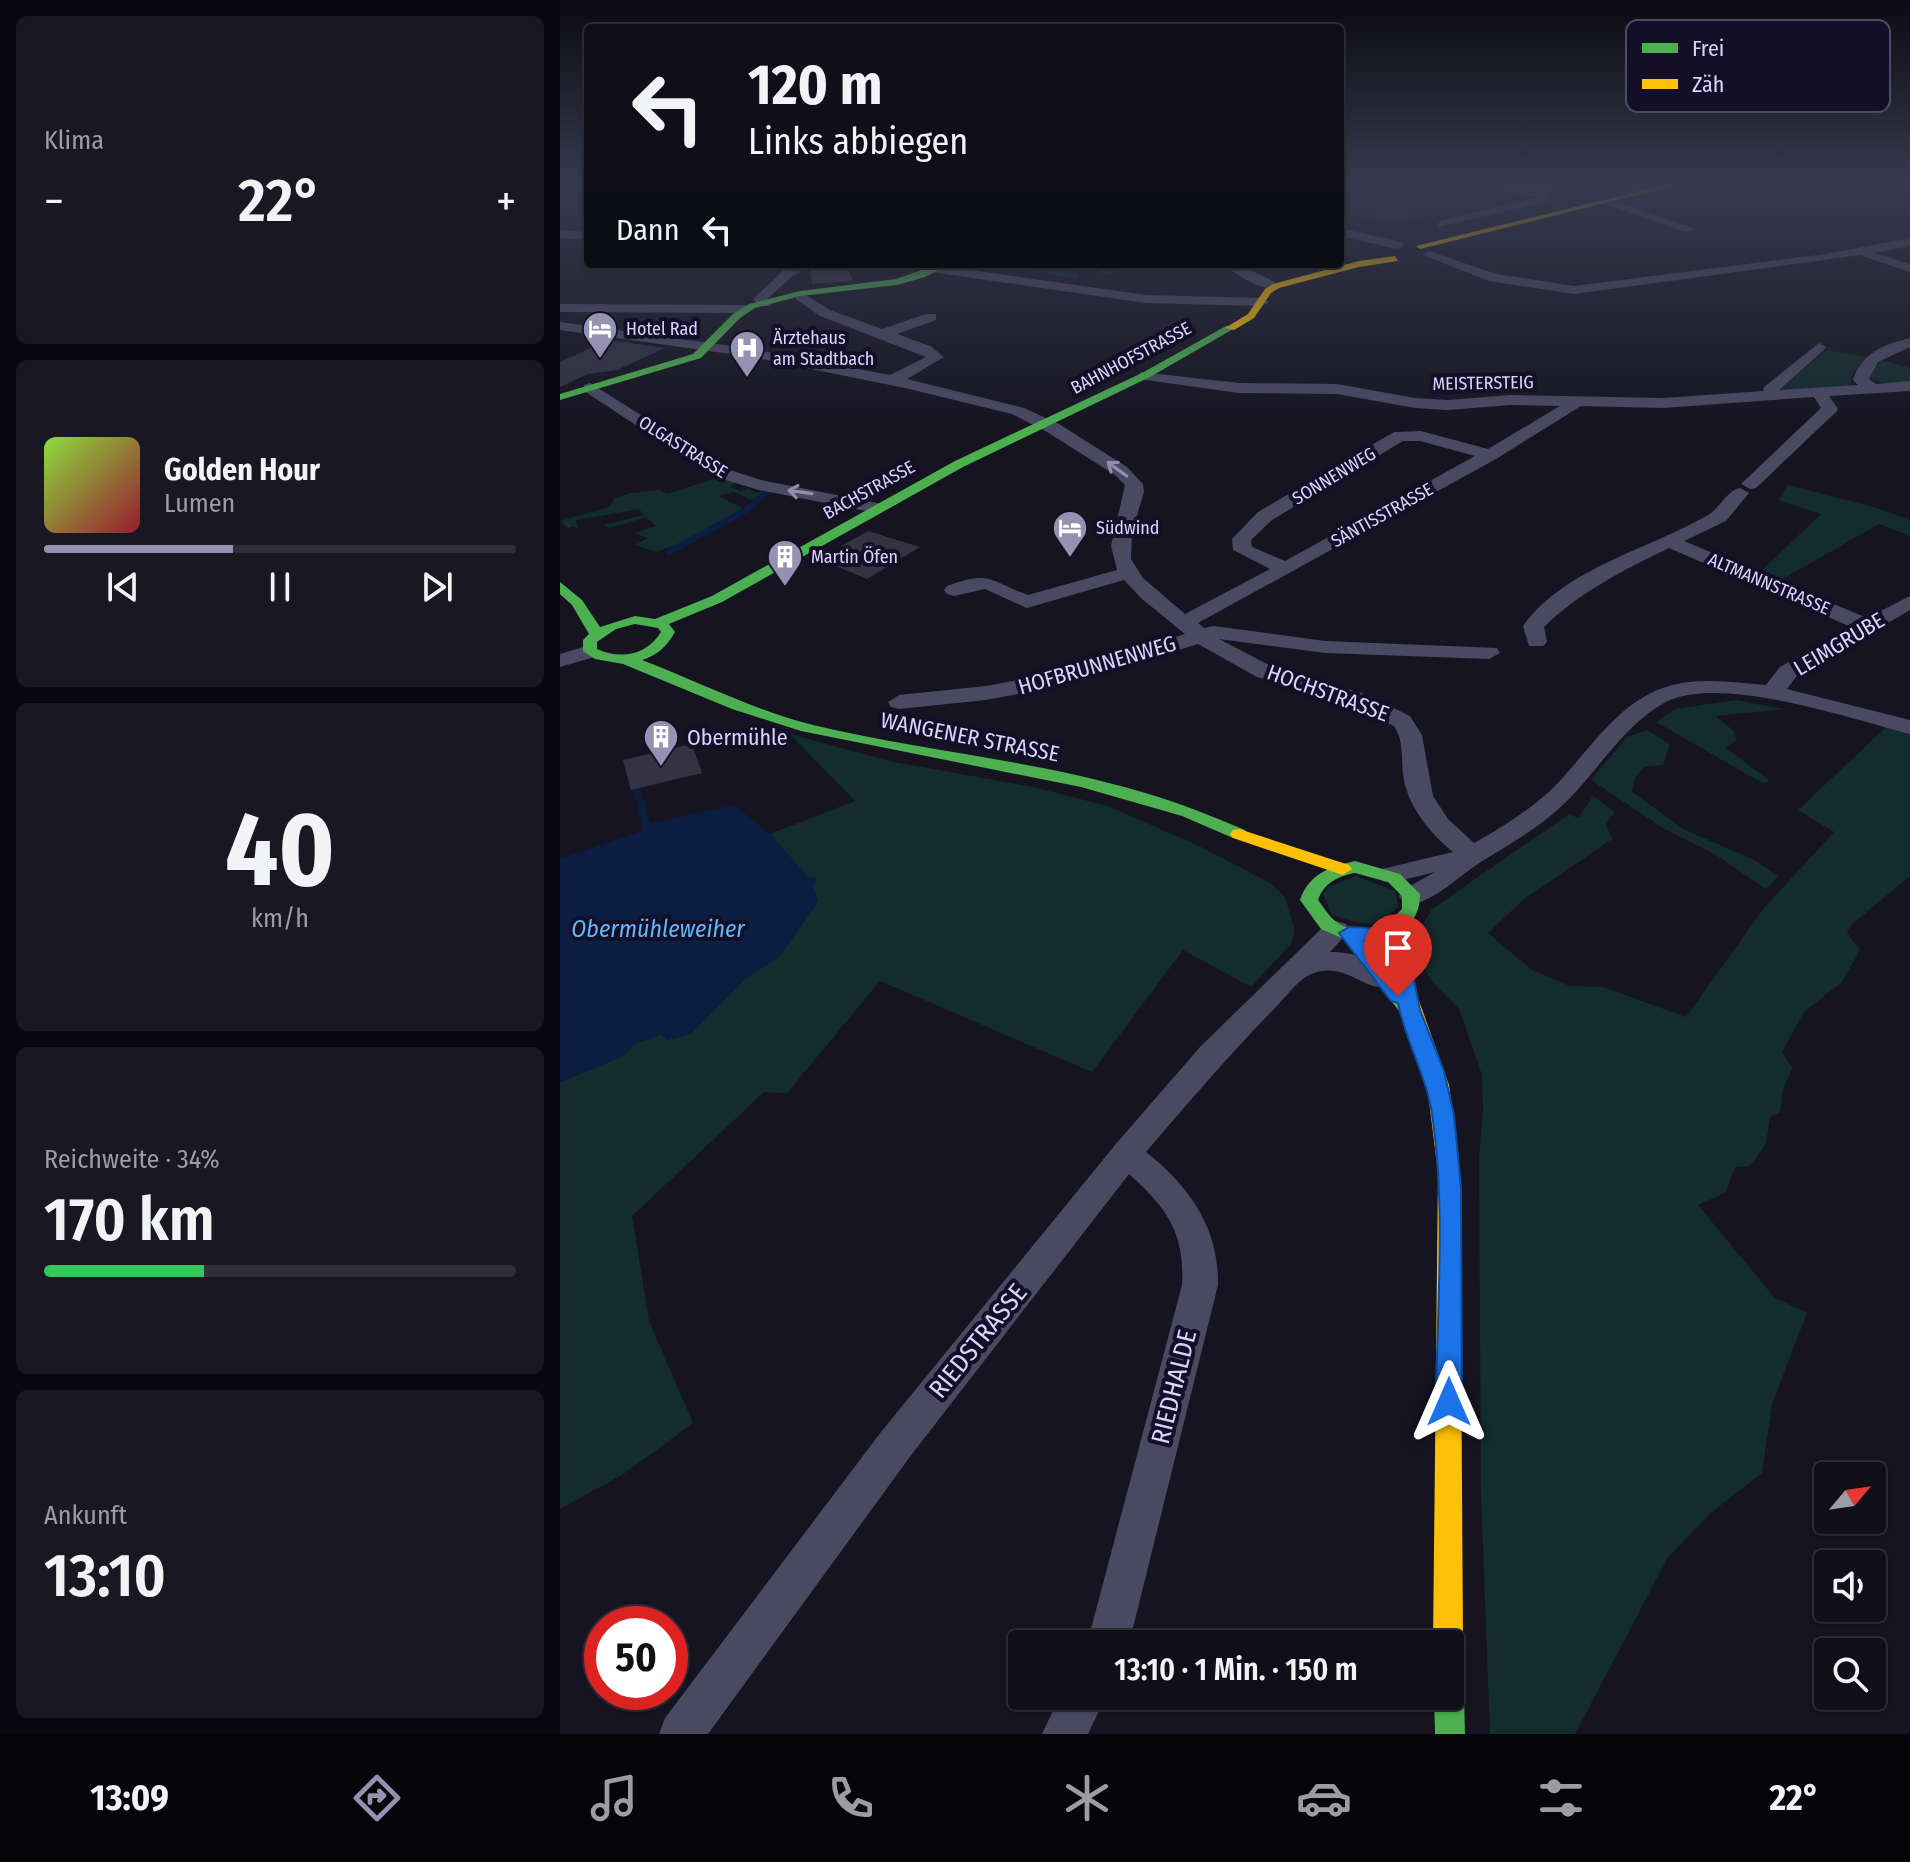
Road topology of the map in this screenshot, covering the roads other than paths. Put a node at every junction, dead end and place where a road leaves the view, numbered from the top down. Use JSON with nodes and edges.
{"nodes":[{"id":1,"x":1452,"y":265,"type":"edge"},
{"id":2,"x":1769,"y":265,"type":"edge"},
{"id":3,"x":1886,"y":265,"type":"edge"},
{"id":4,"x":938,"y":268,"type":"edge"},
{"id":5,"x":947,"y":268,"type":"edge"},
{"id":6,"x":1235,"y":268,"type":"edge"},
{"id":7,"x":1344,"y":268,"type":"edge"},
{"id":8,"x":790,"y":272,"type":"dead end"},
{"id":9,"x":1908,"y":276,"type":"edge"},
{"id":10,"x":1276,"y":286,"type":"junction"},
{"id":11,"x":801,"y":296,"type":"junction"},
{"id":12,"x":1262,"y":302,"type":"junction"},
{"id":13,"x":765,"y":303,"type":"junction"},
{"id":14,"x":562,"y":309,"type":"edge"},
{"id":15,"x":746,"y":309,"type":"junction"},
{"id":16,"x":931,"y":317,"type":"dead end"},
{"id":17,"x":560,"y":326,"type":"edge"},
{"id":18,"x":881,"y":334,"type":"junction"},
{"id":19,"x":1910,"y":342,"type":"edge"},
{"id":20,"x":712,"y":347,"type":"junction"},
{"id":21,"x":1819,"y":347,"type":"dead end"},
{"id":22,"x":1146,"y":375,"type":"junction"},
{"id":23,"x":891,"y":381,"type":"junction"},
{"id":24,"x":1910,"y":386,"type":"edge"},
{"id":25,"x":590,"y":388,"type":"junction"},
{"id":26,"x":1874,"y":390,"type":"junction"},
{"id":27,"x":1820,"y":394,"type":"junction"},
{"id":28,"x":1775,"y":395,"type":"junction"},
{"id":29,"x":560,"y":397,"type":"edge"},
{"id":30,"x":1577,"y":402,"type":"junction"},
{"id":31,"x":1044,"y":423,"type":"junction"},
{"id":32,"x":1490,"y":455,"type":"junction"},
{"id":33,"x":876,"y":508,"type":"junction"},
{"id":34,"x":1670,"y":542,"type":"junction"},
{"id":35,"x":1284,"y":568,"type":"junction"},
{"id":36,"x":1128,"y":573,"type":"junction"},
{"id":37,"x":560,"y":586,"type":"edge"},
{"id":38,"x":954,"y":590,"type":"dead end"},
{"id":39,"x":1910,"y":602,"type":"edge"},
{"id":40,"x":577,"y":603,"type":"junction"},
{"id":41,"x":627,"y":621,"type":"junction"},
{"id":42,"x":1867,"y":626,"type":"junction"},
{"id":43,"x":1190,"y":629,"type":"junction"},
{"id":44,"x":662,"y":635,"type":"junction"},
{"id":45,"x":593,"y":642,"type":"junction"},
{"id":46,"x":1536,"y":642,"type":"dead end"},
{"id":47,"x":1489,"y":653,"type":"dead end"},
{"id":48,"x":625,"y":659,"type":"junction"},
{"id":49,"x":560,"y":661,"type":"edge"},
{"id":50,"x":676,"y":678,"type":"junction"},
{"id":51,"x":1775,"y":693,"type":"junction"},
{"id":52,"x":899,"y":702,"type":"dead end"},
{"id":53,"x":1910,"y":727,"type":"edge"},
{"id":54,"x":1255,"y":842,"type":"junction"},
{"id":55,"x":1473,"y":855,"type":"junction"},
{"id":56,"x":1343,"y":869,"type":"junction"},
{"id":57,"x":1391,"y":875,"type":"junction"},
{"id":58,"x":1310,"y":891,"type":"junction"},
{"id":59,"x":1412,"y":896,"type":"junction"},
{"id":60,"x":1394,"y":929,"type":"junction"},
{"id":61,"x":1342,"y":932,"type":"junction"},
{"id":62,"x":1299,"y":968,"type":"junction"},
{"id":63,"x":1387,"y":983,"type":"junction"},
{"id":64,"x":1410,"y":1010,"type":"junction"},
{"id":65,"x":1126,"y":1154,"type":"junction"},
{"id":66,"x":1112,"y":1630,"type":"edge"},
{"id":67,"x":1448,"y":1630,"type":"edge"},
{"id":68,"x":1077,"y":1710,"type":"edge"},
{"id":69,"x":1449,"y":1710,"type":"edge"},
{"id":70,"x":681,"y":1734,"type":"edge"},
{"id":71,"x":1064,"y":1734,"type":"edge"},
{"id":72,"x":1450,"y":1734,"type":"edge"}],
"edges":[{"from":1,"to":2,"type":"street"},
{"from":3,"to":9,"type":"street"},
{"from":4,"to":11,"type":"main road"},
{"from":5,"to":12,"type":"street"},
{"from":6,"to":10,"type":"street"},
{"from":7,"to":10,"type":"main road"},
{"from":8,"to":13,"type":"street"},
{"from":10,"to":12,"type":"main road","name":"BAHNHOFSTRASSE"},
{"from":11,"to":13,"type":"main road"},
{"from":11,"to":18,"type":"street"},
{"from":12,"to":22,"type":"main road","name":"BAHNHOFSTRASSE"},
{"from":13,"to":15,"type":"main road"},
{"from":14,"to":15,"type":"street"},
{"from":15,"to":20,"type":"main road"},
{"from":16,"to":18,"type":"street"},
{"from":17,"to":20,"type":"street"},
{"from":18,"to":23,"type":"street"},
{"from":19,"to":26,"type":"street"},
{"from":20,"to":23,"type":"street"},
{"from":20,"to":25,"type":"main road"},
{"from":21,"to":28,"type":"street"},
{"from":22,"to":30,"type":"street","name":"MEISTERSTEIG"},
{"from":22,"to":31,"type":"main road","name":"BAHNHOFSTRASSE"},
{"from":23,"to":31,"type":"street"},
{"from":24,"to":26,"type":"street","name":"MEISTERSTEIG"},
{"from":25,"to":29,"type":"main road"},
{"from":33,"to":25,"type":"street","name":"OLGASTRASSE","one_way":true},
{"from":26,"to":27,"type":"street","name":"MEISTERSTEIG"},
{"from":27,"to":28,"type":"street","name":"MEISTERSTEIG"},
{"from":27,"to":34,"type":"street","name":"ALTMANNSTRASSE"},
{"from":28,"to":30,"type":"street","name":"MEISTERSTEIG"},
{"from":30,"to":32,"type":"street","name":"SÄNTISSTRASSE"},
{"from":31,"to":33,"type":"main road","name":"BACHSTRASSE"},
{"from":36,"to":31,"type":"street","one_way":true},
{"from":32,"to":35,"type":"street","name":"SÄNTISSTRASSE"},
{"from":32,"to":35,"type":"street","name":"SONNENWEG"},
{"from":33,"to":44,"type":"main road","name":"BACHSTRASSE"},
{"from":34,"to":42,"type":"street","name":"ALTMANNSTRASSE"},
{"from":34,"to":46,"type":"street","name":"ALTMANNSTRASSE"},
{"from":35,"to":43,"type":"street","name":"SÄNTISSTRASSE"},
{"from":36,"to":38,"type":"street"},
{"from":36,"to":43,"type":"street","name":"HOCHSTRASSE"},
{"from":37,"to":40,"type":"main road"},
{"from":39,"to":42,"type":"street","name":"LEIMGRUBE"},
{"from":40,"to":41,"type":"main road"},
{"from":40,"to":45,"type":"main road"},
{"from":41,"to":44,"type":"main road"},
{"from":41,"to":45,"type":"main road"},
{"from":42,"to":51,"type":"street","name":"LEIMGRUBE"},
{"from":43,"to":47,"type":"street","name":"HOCHSTRASSE"},
{"from":43,"to":52,"type":"street","name":"HOFBRUNNENWEG"},
{"from":43,"to":55,"type":"street","name":"HOCHSTRASSE"},
{"from":44,"to":48,"type":"main road","name":"BACHSTRASSE"},
{"from":44,"to":50,"type":"main road"},
{"from":45,"to":48,"type":"main road","name":"WANGENER STRASSE"},
{"from":45,"to":49,"type":"street"},
{"from":48,"to":50,"type":"main road","name":"WANGENER STRASSE"},
{"from":50,"to":54,"type":"main road","name":"WANGENER STRASSE"},
{"from":51,"to":53,"type":"street"},
{"from":51,"to":55,"type":"street"},
{"from":54,"to":56,"type":"main road","name":"WANGENER STRASSE"},
{"from":54,"to":58,"type":"main road","name":"WANGENER STRASSE"},
{"from":55,"to":57,"type":"street"},
{"from":55,"to":59,"type":"street"},
{"from":56,"to":57,"type":"main road"},
{"from":56,"to":58,"type":"main road"},
{"from":57,"to":59,"type":"main road"},
{"from":58,"to":61,"type":"main road"},
{"from":59,"to":60,"type":"main road"},
{"from":60,"to":61,"type":"main road"},
{"from":60,"to":64,"type":"main road"},
{"from":61,"to":62,"type":"street","name":"RIEDSTRASSE"},
{"from":61,"to":63,"type":"main road"},
{"from":62,"to":63,"type":"street"},
{"from":62,"to":65,"type":"street","name":"RIEDSTRASSE"},
{"from":63,"to":64,"type":"main road"},
{"from":64,"to":67,"type":"main road"},
{"from":65,"to":66,"type":"street","name":"RIEDHALDE"},
{"from":65,"to":70,"type":"street","name":"RIEDSTRASSE"},
{"from":68,"to":71,"type":"street"},
{"from":69,"to":72,"type":"main road"}]}
